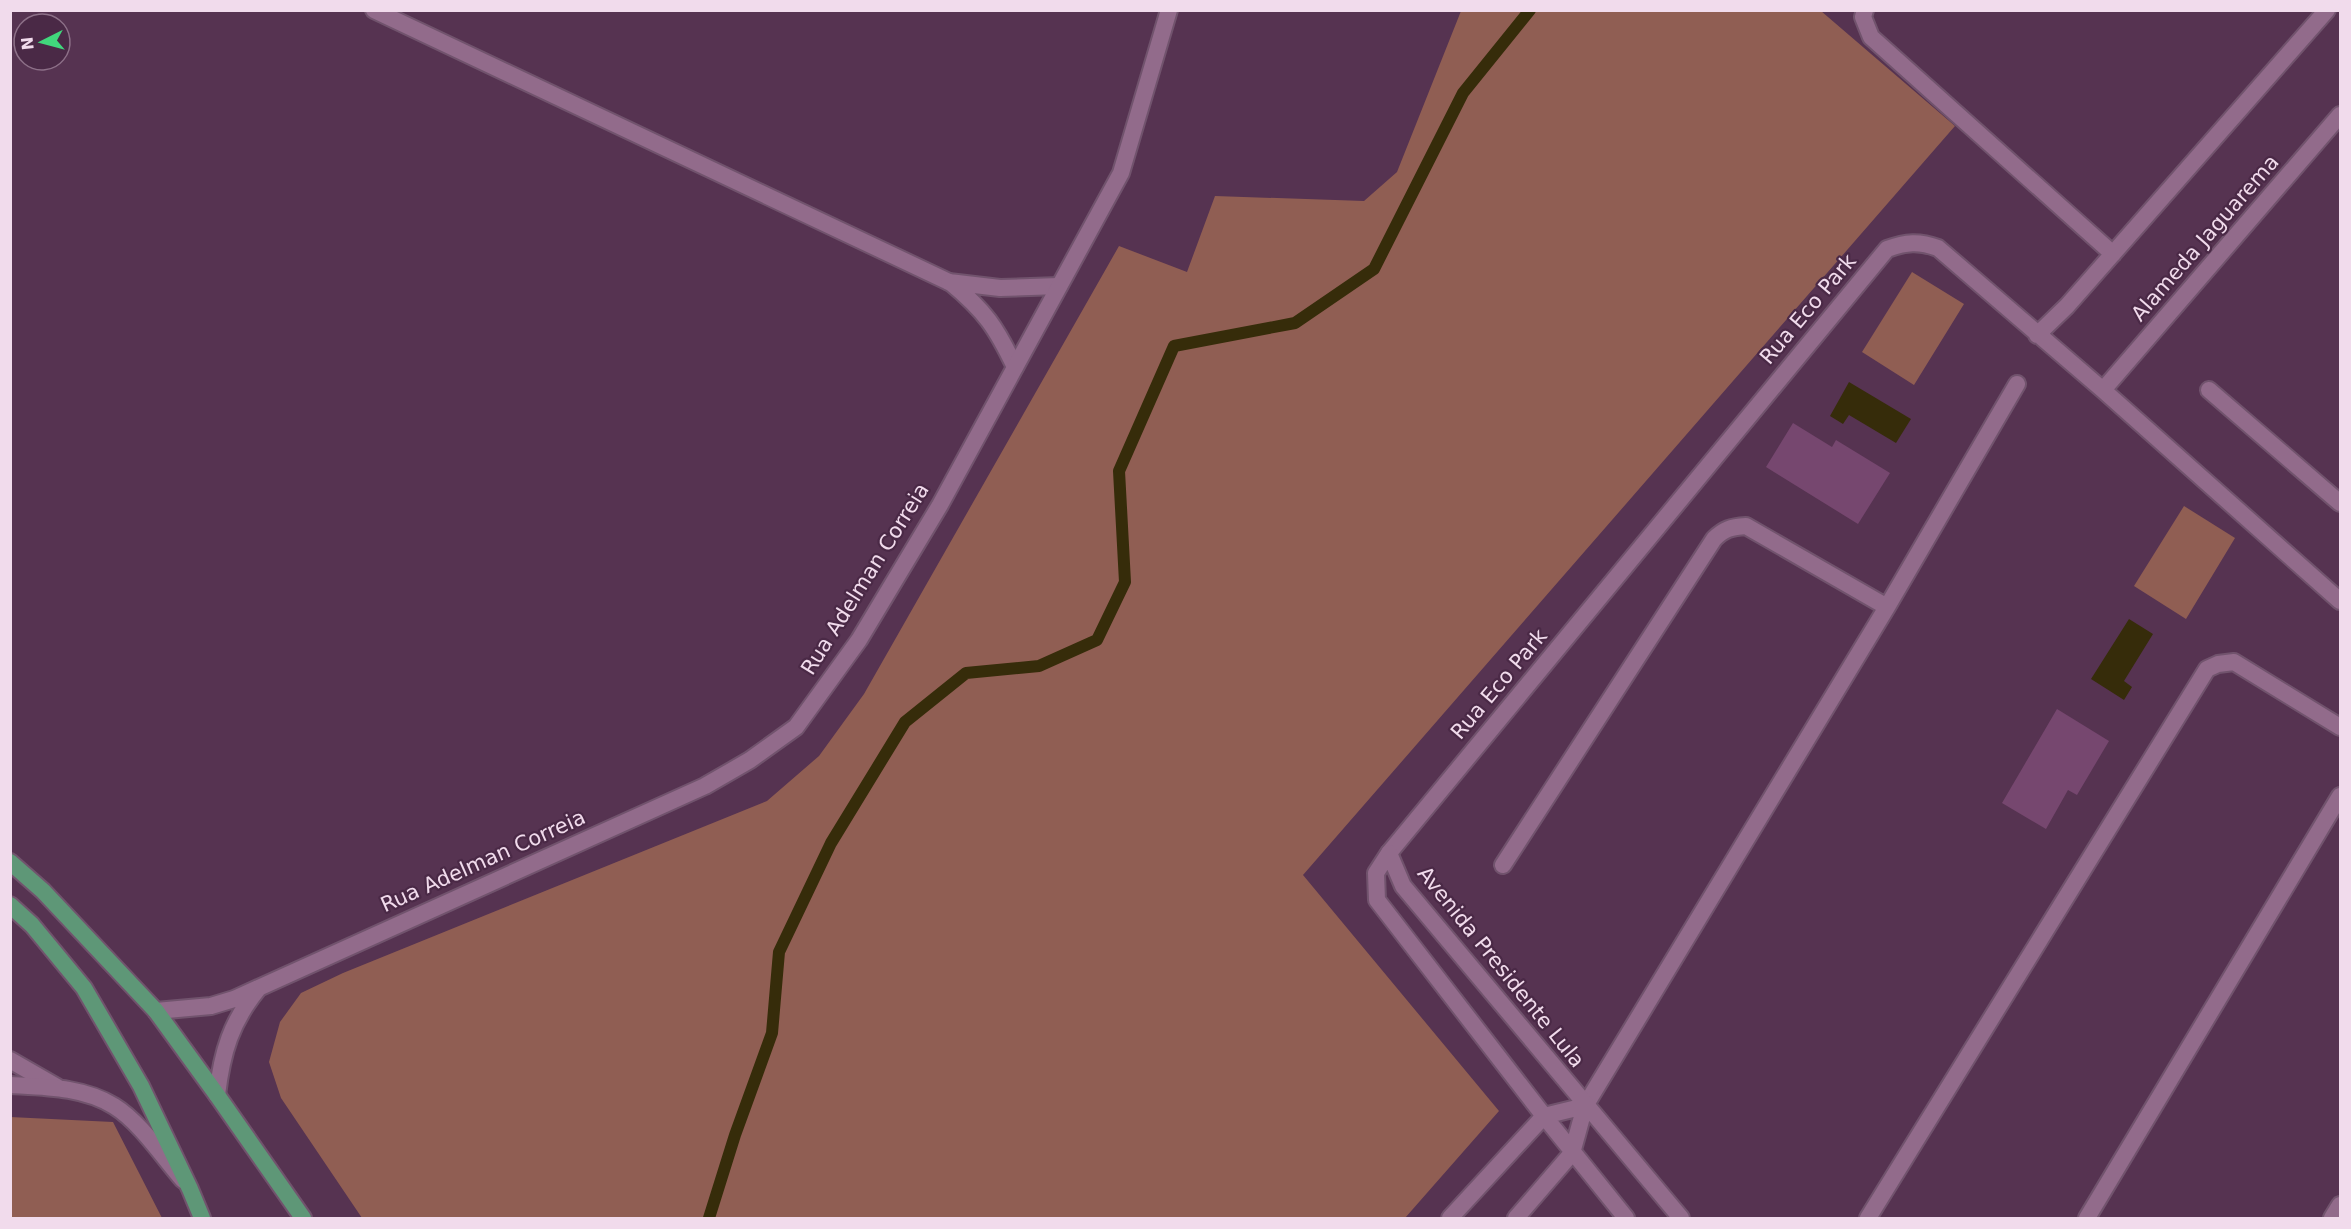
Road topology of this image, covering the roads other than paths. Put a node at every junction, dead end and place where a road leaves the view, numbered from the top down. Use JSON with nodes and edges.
{"nodes":[{"id":1,"x":374,"y":10,"type":"edge"},
{"id":2,"x":1169,"y":10,"type":"edge"},
{"id":3,"x":1865,"y":10,"type":"edge"},
{"id":4,"x":2327,"y":10,"type":"edge"},
{"id":5,"x":2340,"y":115,"type":"edge"},
{"id":6,"x":2113,"y":254,"type":"junction"},
{"id":7,"x":950,"y":282,"type":"junction"},
{"id":8,"x":1059,"y":286,"type":"junction"},
{"id":9,"x":2037,"y":334,"type":"junction"},
{"id":10,"x":1015,"y":367,"type":"junction"},
{"id":11,"x":2017,"y":384,"type":"dead end"},
{"id":12,"x":2103,"y":390,"type":"junction"},
{"id":13,"x":2210,"y":390,"type":"dead end"},
{"id":14,"x":2340,"y":503,"type":"edge"},
{"id":15,"x":2340,"y":601,"type":"edge"},
{"id":16,"x":1887,"y":607,"type":"junction"},
{"id":17,"x":2340,"y":727,"type":"edge"},
{"id":18,"x":2340,"y":796,"type":"edge"},
{"id":19,"x":1389,"y":853,"type":"junction"},
{"id":20,"x":10,"y":862,"type":"edge"},
{"id":21,"x":1503,"y":865,"type":"dead end"},
{"id":22,"x":10,"y":905,"type":"edge"},
{"id":23,"x":260,"y":986,"type":"junction"},
{"id":24,"x":156,"y":1011,"type":"junction"},
{"id":25,"x":10,"y":1060,"type":"edge"},
{"id":26,"x":10,"y":1085,"type":"edge"},
{"id":27,"x":57,"y":1087,"type":"junction"},
{"id":28,"x":217,"y":1095,"type":"junction"},
{"id":29,"x":1585,"y":1106,"type":"junction"},
{"id":30,"x":1544,"y":1116,"type":"junction"},
{"id":31,"x":1572,"y":1153,"type":"junction"},
{"id":32,"x":190,"y":1189,"type":"junction"},
{"id":33,"x":2340,"y":1205,"type":"edge"},
{"id":34,"x":202,"y":1218,"type":"edge"},
{"id":35,"x":303,"y":1218,"type":"edge"},
{"id":36,"x":1450,"y":1218,"type":"edge"},
{"id":37,"x":1516,"y":1218,"type":"edge"},
{"id":38,"x":1626,"y":1218,"type":"edge"},
{"id":39,"x":1680,"y":1218,"type":"edge"},
{"id":40,"x":1868,"y":1218,"type":"edge"},
{"id":41,"x":2087,"y":1218,"type":"edge"},
{"id":42,"x":2332,"y":1218,"type":"edge"}],
"edges":[{"from":1,"to":7,"type":"street"},
{"from":2,"to":8,"type":"street","name":"Rua Adelman Correia"},
{"from":3,"to":6,"type":"street"},
{"from":4,"to":6,"type":"street"},
{"from":5,"to":12,"type":"street","name":"Alameda Jaguarema"},
{"from":6,"to":9,"type":"street"},
{"from":7,"to":8,"type":"street"},
{"from":7,"to":10,"type":"street"},
{"from":8,"to":10,"type":"street","name":"Rua Adelman Correia"},
{"from":9,"to":12,"type":"street","name":"Rua Eco Park"},
{"from":9,"to":19,"type":"street","name":"Rua Eco Park"},
{"from":10,"to":23,"type":"street","name":"Rua Adelman Correia"},
{"from":11,"to":16,"type":"street"},
{"from":12,"to":15,"type":"street","name":"Rua Eco Park"},
{"from":13,"to":14,"type":"street"},
{"from":16,"to":21,"type":"street"},
{"from":16,"to":29,"type":"street"},
{"from":17,"to":40,"type":"street"},
{"from":18,"to":41,"type":"street"},
{"from":19,"to":29,"type":"street","name":"Avenida Presidente Lula"},
{"from":19,"to":30,"type":"street"},
{"from":20,"to":24,"type":"main road"},
{"from":22,"to":32,"type":"main road"},
{"from":23,"to":24,"type":"street","name":"Rua Adelman Correia"},
{"from":23,"to":28,"type":"street","name":"Rua Adelman Correia"},
{"from":24,"to":28,"type":"main road"},
{"from":25,"to":27,"type":"street"},
{"from":26,"to":27,"type":"street"},
{"from":27,"to":32,"type":"street"},
{"from":28,"to":35,"type":"main road"},
{"from":29,"to":30,"type":"street"},
{"from":29,"to":31,"type":"street"},
{"from":29,"to":39,"type":"street","name":"Avenida Presidente Lula"},
{"from":30,"to":31,"type":"street"},
{"from":30,"to":36,"type":"street"},
{"from":31,"to":37,"type":"street"},
{"from":31,"to":38,"type":"street"},
{"from":32,"to":34,"type":"main road"},
{"from":33,"to":42,"type":"street"}]}
